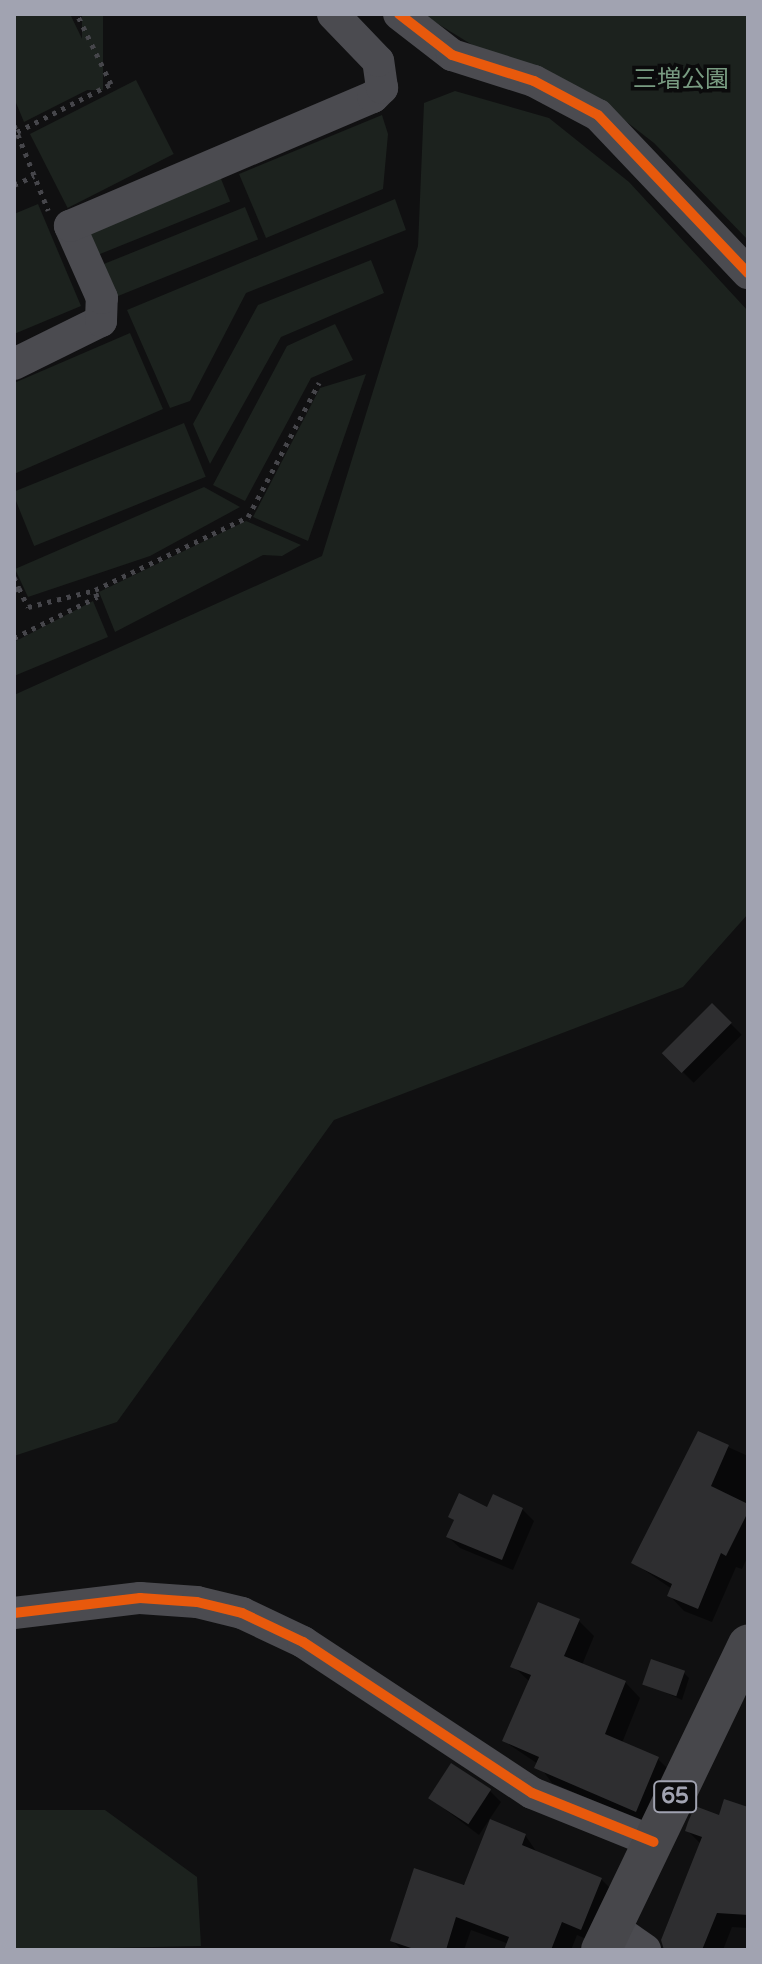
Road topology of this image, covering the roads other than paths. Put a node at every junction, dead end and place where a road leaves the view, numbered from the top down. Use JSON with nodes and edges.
{"nodes":[{"id":1,"x":333,"y":14,"type":"edge"},
{"id":2,"x":399,"y":14,"type":"edge"},
{"id":3,"x":748,"y":273,"type":"edge"},
{"id":4,"x":14,"y":364,"type":"edge"},
{"id":5,"x":14,"y":1613,"type":"edge"},
{"id":6,"x":748,"y":1644,"type":"edge"},
{"id":7,"x":654,"y":1842,"type":"junction"},
{"id":8,"x":620,"y":1943,"type":"edge"}],
"edges":[{"from":1,"to":4,"type":"street"},
{"from":2,"to":3,"type":"street"},
{"from":5,"to":7,"type":"street"},
{"from":6,"to":7,"type":"main road","number":"65"},
{"from":7,"to":8,"type":"main road","number":"65"}]}
